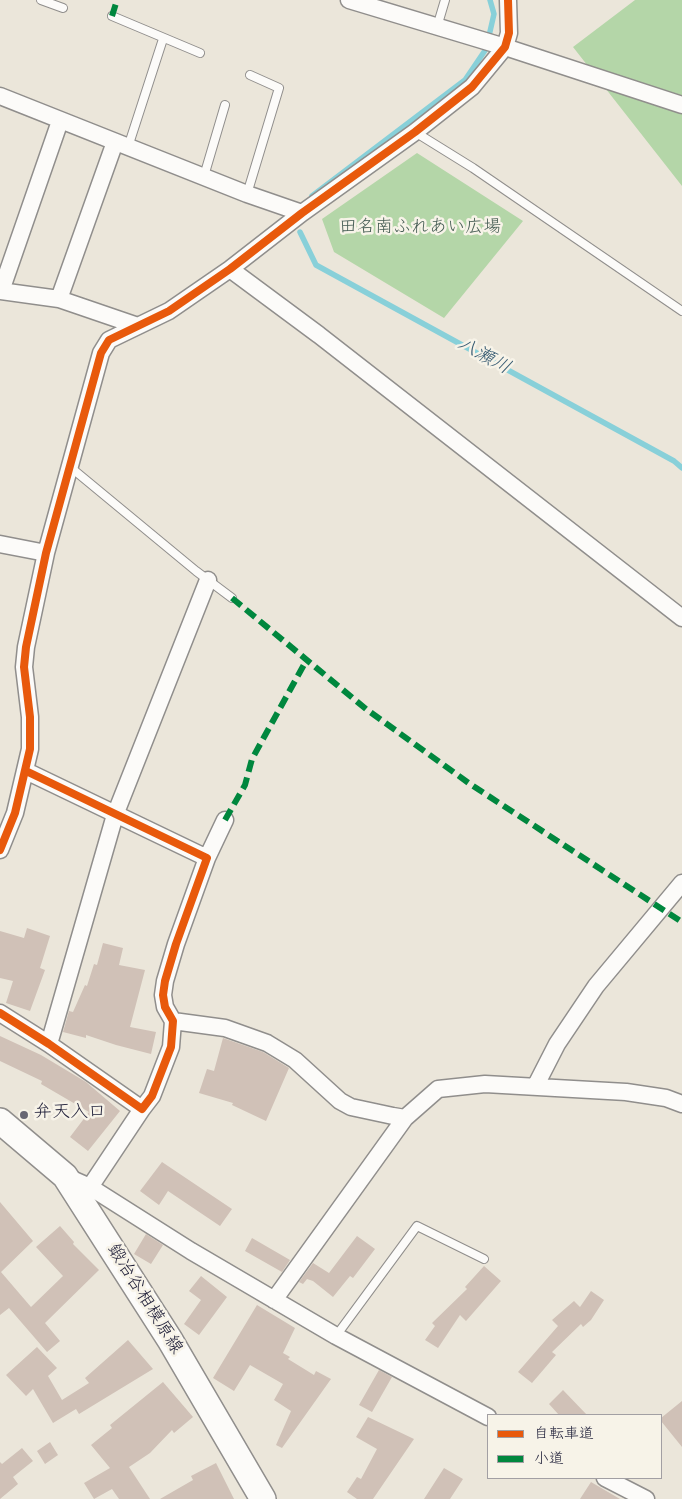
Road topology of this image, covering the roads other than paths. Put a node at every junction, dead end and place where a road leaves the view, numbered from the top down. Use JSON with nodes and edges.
{"nodes":[{"id":1,"x":41,"y":0,"type":"edge"},
{"id":2,"x":445,"y":0,"type":"edge"},
{"id":3,"x":508,"y":0,"type":"edge"},
{"id":4,"x":359,"y":2,"type":"edge"},
{"id":5,"x":64,"y":8,"type":"dead end"},
{"id":6,"x":112,"y":16,"type":"dead end"},
{"id":7,"x":436,"y":27,"type":"junction"},
{"id":8,"x":163,"y":39,"type":"junction"},
{"id":9,"x":502,"y":46,"type":"junction"},
{"id":10,"x":200,"y":54,"type":"dead end"},
{"id":11,"x":250,"y":75,"type":"dead end"},
{"id":12,"x":0,"y":96,"type":"edge"},
{"id":13,"x":225,"y":105,"type":"dead end"},
{"id":14,"x":682,"y":105,"type":"edge"},
{"id":15,"x":60,"y":120,"type":"junction"},
{"id":16,"x":415,"y":132,"type":"junction"},
{"id":17,"x":122,"y":144,"type":"junction"},
{"id":18,"x":204,"y":176,"type":"junction"},
{"id":19,"x":247,"y":194,"type":"junction"},
{"id":20,"x":302,"y":213,"type":"junction"},
{"id":21,"x":230,"y":269,"type":"junction"},
{"id":22,"x":1,"y":291,"type":"edge"},
{"id":23,"x":59,"y":299,"type":"junction"},
{"id":24,"x":682,"y":311,"type":"edge"},
{"id":25,"x":135,"y":325,"type":"junction"},
{"id":26,"x":69,"y":466,"type":"junction"},
{"id":27,"x":0,"y":544,"type":"edge"},
{"id":28,"x":46,"y":553,"type":"junction"},
{"id":29,"x":208,"y":580,"type":"junction"},
{"id":30,"x":232,"y":598,"type":"dead end"},
{"id":31,"x":682,"y":618,"type":"edge"},
{"id":32,"x":26,"y":771,"type":"junction"},
{"id":33,"x":116,"y":815,"type":"junction"},
{"id":34,"x":225,"y":820,"type":"dead end"},
{"id":35,"x":1,"y":847,"type":"edge"},
{"id":36,"x":208,"y":858,"type":"junction"},
{"id":37,"x":682,"y":883,"type":"edge"},
{"id":38,"x":0,"y":1013,"type":"edge"},
{"id":39,"x":173,"y":1021,"type":"junction"},
{"id":40,"x":49,"y":1044,"type":"junction"},
{"id":41,"x":536,"y":1085,"type":"junction"},
{"id":42,"x":682,"y":1104,"type":"edge"},
{"id":43,"x":142,"y":1109,"type":"junction"},
{"id":44,"x":405,"y":1118,"type":"junction"},
{"id":45,"x":0,"y":1120,"type":"edge"},
{"id":46,"x":64,"y":1176,"type":"junction"},
{"id":47,"x":90,"y":1187,"type":"junction"},
{"id":48,"x":484,"y":1259,"type":"dead end"},
{"id":49,"x":274,"y":1300,"type":"junction"},
{"id":50,"x":336,"y":1336,"type":"junction"},
{"id":51,"x":487,"y":1416,"type":"edge"},
{"id":52,"x":607,"y":1479,"type":"edge"},
{"id":53,"x":263,"y":1499,"type":"edge"},
{"id":54,"x":646,"y":1499,"type":"edge"}],
"edges":[{"from":1,"to":5,"type":"lane"},
{"from":2,"to":7,"type":"lane"},
{"from":3,"to":9,"type":"street"},
{"from":4,"to":7,"type":"street"},
{"from":6,"to":8,"type":"lane"},
{"from":7,"to":9,"type":"street"},
{"from":8,"to":10,"type":"lane"},
{"from":8,"to":17,"type":"lane"},
{"from":9,"to":14,"type":"street"},
{"from":9,"to":16,"type":"street"},
{"from":11,"to":19,"type":"lane"},
{"from":12,"to":15,"type":"street"},
{"from":13,"to":18,"type":"lane"},
{"from":15,"to":17,"type":"street"},
{"from":15,"to":22,"type":"street"},
{"from":16,"to":20,"type":"street"},
{"from":16,"to":24,"type":"lane"},
{"from":17,"to":18,"type":"street"},
{"from":17,"to":23,"type":"street"},
{"from":18,"to":19,"type":"street"},
{"from":19,"to":20,"type":"street"},
{"from":20,"to":21,"type":"street"},
{"from":21,"to":25,"type":"street"},
{"from":21,"to":31,"type":"street"},
{"from":22,"to":23,"type":"street"},
{"from":23,"to":25,"type":"street"},
{"from":25,"to":26,"type":"street"},
{"from":26,"to":28,"type":"street"},
{"from":26,"to":29,"type":"lane"},
{"from":27,"to":28,"type":"street"},
{"from":28,"to":32,"type":"street"},
{"from":29,"to":30,"type":"lane"},
{"from":29,"to":33,"type":"street"},
{"from":32,"to":33,"type":"street"},
{"from":32,"to":35,"type":"street"},
{"from":33,"to":36,"type":"street"},
{"from":33,"to":40,"type":"street"},
{"from":34,"to":36,"type":"street"},
{"from":36,"to":39,"type":"street"},
{"from":37,"to":41,"type":"street"},
{"from":38,"to":40,"type":"street"},
{"from":39,"to":43,"type":"street"},
{"from":39,"to":44,"type":"street"},
{"from":40,"to":43,"type":"street"},
{"from":41,"to":42,"type":"street"},
{"from":41,"to":44,"type":"street"},
{"from":43,"to":47,"type":"street"},
{"from":44,"to":49,"type":"street"},
{"from":45,"to":46,"type":"main road","name":"鍛冶谷相模原線"},
{"from":46,"to":47,"type":"street"},
{"from":46,"to":53,"type":"main road","name":"鍛冶谷相模原線"},
{"from":47,"to":49,"type":"street"},
{"from":48,"to":50,"type":"lane"},
{"from":49,"to":50,"type":"street"},
{"from":50,"to":51,"type":"street"},
{"from":52,"to":54,"type":"street"}]}
